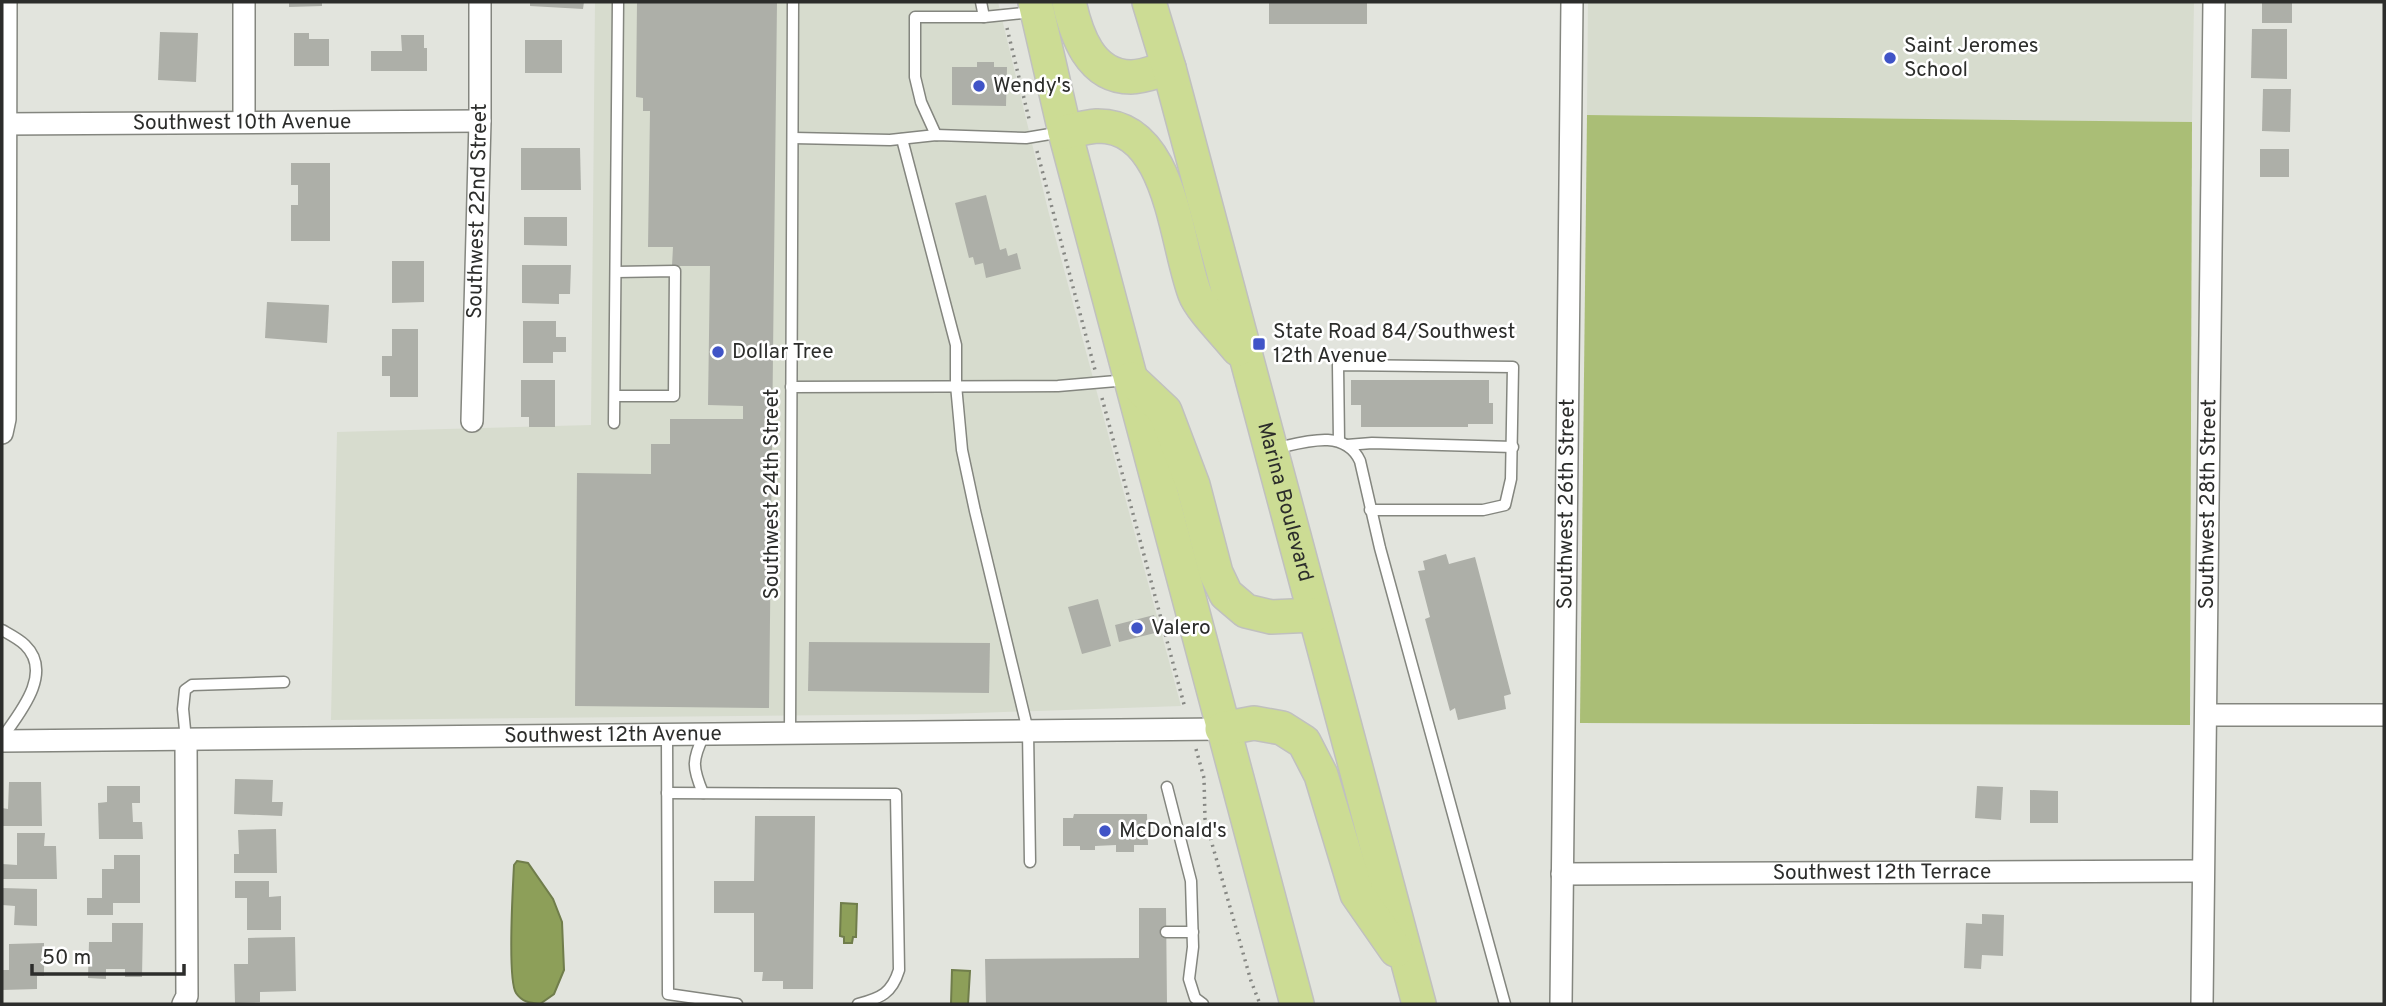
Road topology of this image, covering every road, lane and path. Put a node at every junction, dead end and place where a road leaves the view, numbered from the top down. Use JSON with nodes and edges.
{"nodes":[{"id":1,"x":6,"y":2,"type":"edge"},
{"id":2,"x":244,"y":2,"type":"edge"},
{"id":3,"x":480,"y":2,"type":"edge"},
{"id":4,"x":618,"y":2,"type":"edge"},
{"id":5,"x":793,"y":2,"type":"edge"},
{"id":6,"x":981,"y":2,"type":"edge"},
{"id":7,"x":1069,"y":2,"type":"edge"},
{"id":8,"x":1149,"y":2,"type":"edge"},
{"id":9,"x":1572,"y":2,"type":"edge"},
{"id":10,"x":2214,"y":2,"type":"edge"},
{"id":11,"x":1036,"y":7,"type":"edge"},
{"id":12,"x":1004,"y":16,"type":"junction"},
{"id":13,"x":984,"y":18,"type":"junction"},
{"id":14,"x":1169,"y":68,"type":"junction"},
{"id":15,"x":244,"y":121,"type":"junction"},
{"id":16,"x":480,"y":121,"type":"junction"},
{"id":17,"x":4,"y":124,"type":"edge"},
{"id":18,"x":1049,"y":134,"type":"junction"},
{"id":19,"x":936,"y":135,"type":"junction"},
{"id":20,"x":793,"y":138,"type":"junction"},
{"id":21,"x":902,"y":139,"type":"junction"},
{"id":22,"x":615,"y":272,"type":"junction"},
{"id":23,"x":1246,"y":359,"type":"junction"},
{"id":24,"x":1131,"y":379,"type":"junction"},
{"id":25,"x":1098,"y":383,"type":"junction"},
{"id":26,"x":956,"y":385,"type":"junction"},
{"id":27,"x":791,"y":387,"type":"junction"},
{"id":28,"x":615,"y":396,"type":"junction"},
{"id":29,"x":472,"y":421,"type":"dead end"},
{"id":30,"x":614,"y":423,"type":"dead end"},
{"id":31,"x":2,"y":433,"type":"edge"},
{"id":32,"x":1343,"y":443,"type":"junction"},
{"id":33,"x":1513,"y":447,"type":"junction"},
{"id":34,"x":1271,"y":449,"type":"junction"},
{"id":35,"x":1370,"y":510,"type":"junction"},
{"id":36,"x":1314,"y":615,"type":"junction"},
{"id":37,"x":2,"y":630,"type":"edge"},
{"id":38,"x":284,"y":682,"type":"dead end"},
{"id":39,"x":2206,"y":715,"type":"junction"},
{"id":40,"x":2384,"y":715,"type":"edge"},
{"id":41,"x":1207,"y":729,"type":"junction"},
{"id":42,"x":1028,"y":731,"type":"junction"},
{"id":43,"x":790,"y":734,"type":"junction"},
{"id":44,"x":667,"y":735,"type":"junction"},
{"id":45,"x":704,"y":735,"type":"junction"},
{"id":46,"x":2,"y":739,"type":"edge"},
{"id":47,"x":186,"y":740,"type":"junction"},
{"id":48,"x":1167,"y":787,"type":"dead end"},
{"id":49,"x":667,"y":793,"type":"junction"},
{"id":50,"x":703,"y":793,"type":"junction"},
{"id":51,"x":1030,"y":862,"type":"dead end"},
{"id":52,"x":2203,"y":871,"type":"junction"},
{"id":53,"x":1562,"y":874,"type":"junction"},
{"id":54,"x":1166,"y":932,"type":"dead end"},
{"id":55,"x":1193,"y":932,"type":"junction"},
{"id":56,"x":1409,"y":969,"type":"junction"},
{"id":57,"x":183,"y":1004,"type":"edge"},
{"id":58,"x":737,"y":1004,"type":"edge"},
{"id":59,"x":858,"y":1004,"type":"edge"},
{"id":60,"x":1203,"y":1004,"type":"edge"},
{"id":61,"x":1260,"y":1004,"type":"edge"},
{"id":62,"x":1297,"y":1004,"type":"edge"},
{"id":63,"x":1419,"y":1004,"type":"edge"},
{"id":64,"x":1505,"y":1004,"type":"edge"},
{"id":65,"x":1561,"y":1004,"type":"edge"},
{"id":66,"x":2202,"y":1004,"type":"edge"}],
"edges":[{"from":1,"to":17,"type":"street"},
{"from":2,"to":15,"type":"street"},
{"from":3,"to":16,"type":"street","name":"Southwest 22nd Street"},
{"from":4,"to":22,"type":"lane"},
{"from":5,"to":20,"type":"lane","name":"Southwest 24th Street"},
{"from":6,"to":13,"type":"lane"},
{"from":7,"to":14,"type":"main road"},
{"from":8,"to":14,"type":"main road","name":"Marina Boulevard"},
{"from":9,"to":53,"type":"street","name":"Southwest 26th Street"},
{"from":10,"to":39,"type":"street","name":"Southwest 28th Street"},
{"from":11,"to":12,"type":"lane"},
{"from":11,"to":18,"type":"main road"},
{"from":12,"to":13,"type":"lane"},
{"from":12,"to":18,"type":"path"},
{"from":13,"to":19,"type":"lane"},
{"from":14,"to":23,"type":"main road","name":"Marina Boulevard"},
{"from":15,"to":16,"type":"street","name":"Southwest 10th Avenue"},
{"from":15,"to":17,"type":"street","name":"Southwest 10th Avenue"},
{"from":16,"to":29,"type":"street","name":"Southwest 22nd Street"},
{"from":17,"to":31,"type":"street"},
{"from":18,"to":19,"type":"lane"},
{"from":18,"to":23,"type":"main road"},
{"from":18,"to":24,"type":"main road"},
{"from":18,"to":25,"type":"path"},
{"from":19,"to":21,"type":"lane"},
{"from":20,"to":21,"type":"lane"},
{"from":20,"to":27,"type":"lane","name":"Southwest 24th Street"},
{"from":21,"to":26,"type":"lane"},
{"from":22,"to":28,"type":"lane"},
{"from":22,"to":28,"type":"lane"},
{"from":23,"to":34,"type":"main road","name":"Marina Boulevard"},
{"from":24,"to":25,"type":"lane"},
{"from":24,"to":36,"type":"main road"},
{"from":24,"to":41,"type":"main road"},
{"from":25,"to":26,"type":"lane"},
{"from":25,"to":41,"type":"path"},
{"from":26,"to":27,"type":"lane"},
{"from":26,"to":42,"type":"lane"},
{"from":27,"to":43,"type":"lane","name":"Southwest 24th Street"},
{"from":28,"to":30,"type":"lane"},
{"from":32,"to":33,"type":"lane"},
{"from":32,"to":33,"type":"lane"},
{"from":32,"to":34,"type":"lane"},
{"from":32,"to":35,"type":"lane"},
{"from":33,"to":35,"type":"lane"},
{"from":34,"to":36,"type":"main road","name":"Marina Boulevard"},
{"from":35,"to":64,"type":"lane"},
{"from":36,"to":56,"type":"main road","name":"Marina Boulevard"},
{"from":37,"to":46,"type":"lane"},
{"from":38,"to":47,"type":"lane"},
{"from":39,"to":40,"type":"street"},
{"from":39,"to":52,"type":"street","name":"Southwest 28th Street"},
{"from":41,"to":42,"type":"street","name":"Southwest 12th Avenue"},
{"from":41,"to":56,"type":"main road"},
{"from":41,"to":61,"type":"path"},
{"from":41,"to":62,"type":"main road"},
{"from":42,"to":43,"type":"street","name":"Southwest 12th Avenue"},
{"from":42,"to":51,"type":"lane"},
{"from":43,"to":45,"type":"street","name":"Southwest 12th Avenue"},
{"from":44,"to":45,"type":"street","name":"Southwest 12th Avenue"},
{"from":44,"to":47,"type":"street","name":"Southwest 12th Avenue"},
{"from":44,"to":49,"type":"lane"},
{"from":45,"to":50,"type":"lane"},
{"from":46,"to":47,"type":"street","name":"Southwest 12th Avenue"},
{"from":47,"to":57,"type":"street"},
{"from":48,"to":55,"type":"lane"},
{"from":49,"to":50,"type":"lane"},
{"from":49,"to":58,"type":"lane"},
{"from":50,"to":59,"type":"lane"},
{"from":52,"to":53,"type":"street","name":"Southwest 12th Terrace"},
{"from":52,"to":66,"type":"street","name":"Southwest 28th Street"},
{"from":53,"to":65,"type":"street","name":"Southwest 26th Street"},
{"from":54,"to":55,"type":"lane"},
{"from":55,"to":60,"type":"lane"},
{"from":56,"to":63,"type":"main road","name":"Marina Boulevard"}]}
